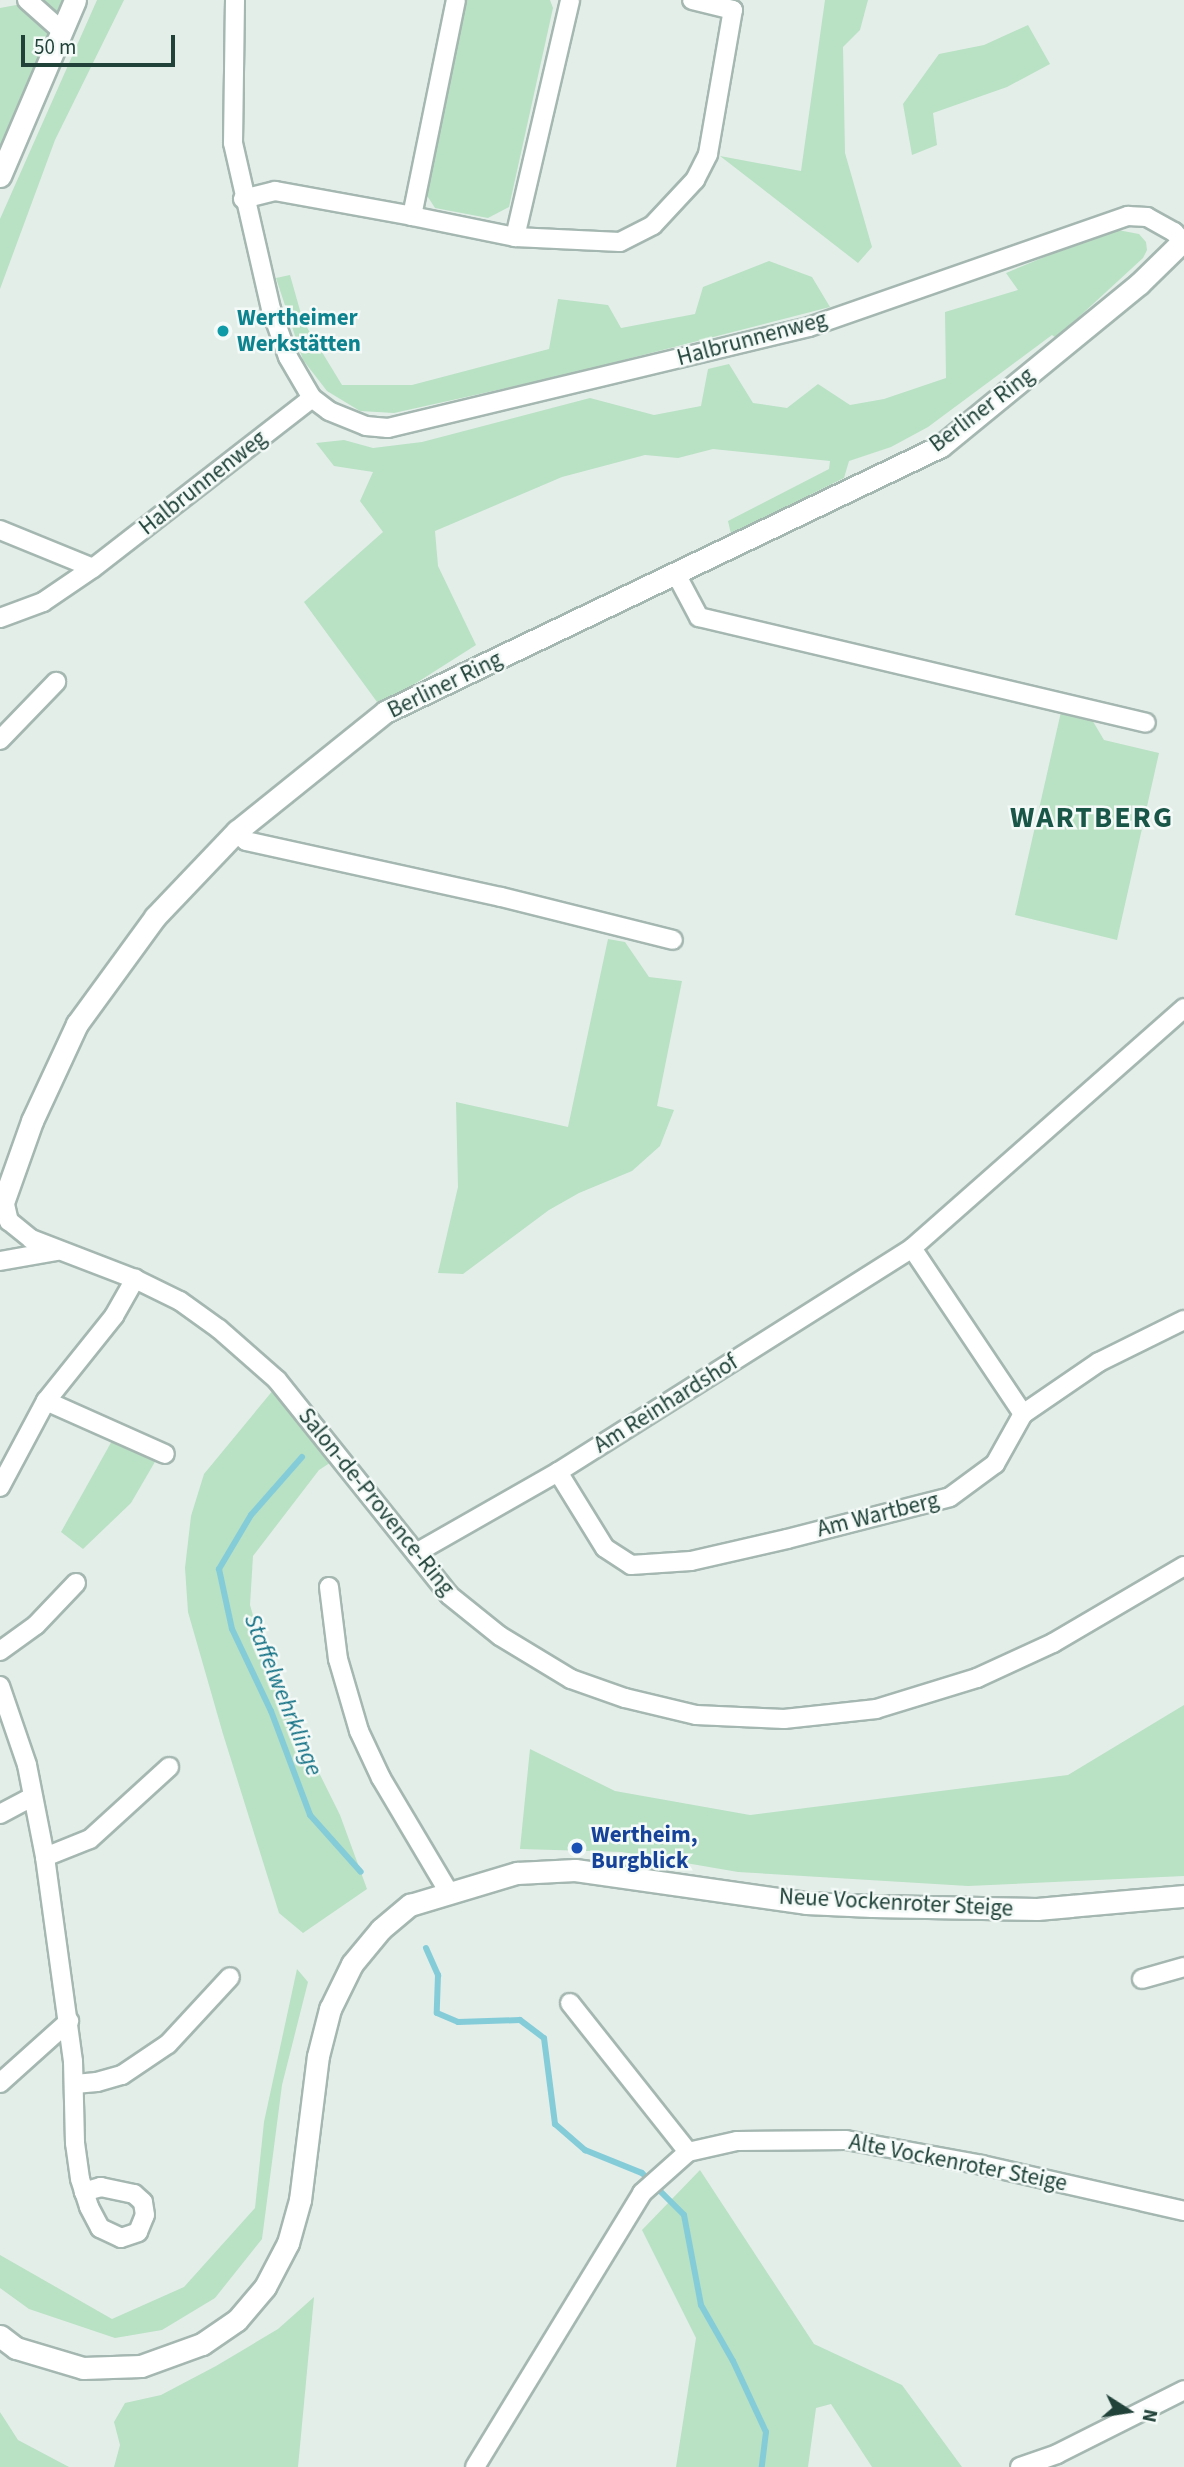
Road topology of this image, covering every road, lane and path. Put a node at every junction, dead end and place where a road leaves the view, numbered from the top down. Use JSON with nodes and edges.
{"nodes":[{"id":1,"x":27,"y":0,"type":"edge"},
{"id":2,"x":75,"y":0,"type":"edge"},
{"id":3,"x":235,"y":0,"type":"edge"},
{"id":4,"x":456,"y":0,"type":"edge"},
{"id":5,"x":570,"y":0,"type":"edge"},
{"id":6,"x":692,"y":0,"type":"edge"},
{"id":7,"x":62,"y":31,"type":"junction"},
{"id":8,"x":0,"y":176,"type":"edge"},
{"id":9,"x":243,"y":199,"type":"junction"},
{"id":10,"x":412,"y":216,"type":"junction"},
{"id":11,"x":515,"y":237,"type":"junction"},
{"id":12,"x":1184,"y":241,"type":"edge"},
{"id":13,"x":312,"y":398,"type":"junction"},
{"id":14,"x":0,"y":530,"type":"edge"},
{"id":15,"x":93,"y":568,"type":"junction"},
{"id":16,"x":676,"y":574,"type":"junction"},
{"id":17,"x":0,"y":618,"type":"edge"},
{"id":18,"x":56,"y":682,"type":"dead end"},
{"id":19,"x":1146,"y":723,"type":"dead end"},
{"id":20,"x":0,"y":740,"type":"edge"},
{"id":21,"x":237,"y":831,"type":"junction"},
{"id":22,"x":673,"y":940,"type":"dead end"},
{"id":23,"x":1184,"y":1009,"type":"edge"},
{"id":24,"x":2,"y":1205,"type":"edge"},
{"id":25,"x":912,"y":1248,"type":"junction"},
{"id":26,"x":57,"y":1251,"type":"junction"},
{"id":27,"x":0,"y":1261,"type":"edge"},
{"id":28,"x":135,"y":1279,"type":"junction"},
{"id":29,"x":1184,"y":1320,"type":"edge"},
{"id":30,"x":46,"y":1401,"type":"junction"},
{"id":31,"x":1023,"y":1414,"type":"junction"},
{"id":32,"x":164,"y":1454,"type":"dead end"},
{"id":33,"x":558,"y":1472,"type":"junction"},
{"id":34,"x":0,"y":1487,"type":"edge"},
{"id":35,"x":416,"y":1553,"type":"junction"},
{"id":36,"x":1184,"y":1566,"type":"edge"},
{"id":37,"x":76,"y":1583,"type":"dead end"},
{"id":38,"x":329,"y":1587,"type":"dead end"},
{"id":39,"x":0,"y":1651,"type":"edge"},
{"id":40,"x":0,"y":1686,"type":"edge"},
{"id":41,"x":169,"y":1767,"type":"dead end"},
{"id":42,"x":32,"y":1797,"type":"junction"},
{"id":43,"x":0,"y":1814,"type":"edge"},
{"id":44,"x":45,"y":1857,"type":"junction"},
{"id":45,"x":448,"y":1891,"type":"junction"},
{"id":46,"x":1184,"y":1896,"type":"edge"},
{"id":47,"x":1184,"y":1967,"type":"edge"},
{"id":48,"x":230,"y":1977,"type":"dead end"},
{"id":49,"x":1142,"y":1979,"type":"dead end"},
{"id":50,"x":570,"y":2003,"type":"dead end"},
{"id":51,"x":69,"y":2021,"type":"junction"},
{"id":52,"x":0,"y":2083,"type":"edge"},
{"id":53,"x":75,"y":2084,"type":"junction"},
{"id":54,"x":688,"y":2152,"type":"junction"},
{"id":55,"x":84,"y":2192,"type":"dead end"},
{"id":56,"x":1184,"y":2211,"type":"edge"},
{"id":57,"x":0,"y":2336,"type":"edge"},
{"id":58,"x":1184,"y":2390,"type":"edge"},
{"id":59,"x":475,"y":2467,"type":"edge"},
{"id":60,"x":1020,"y":2467,"type":"edge"}],
"edges":[{"from":1,"to":7,"type":"street"},
{"from":2,"to":7,"type":"main road"},
{"from":3,"to":9,"type":"street","name":"Halbrunnenweg"},
{"from":4,"to":10,"type":"street"},
{"from":5,"to":11,"type":"street"},
{"from":6,"to":11,"type":"street"},
{"from":7,"to":8,"type":"main road"},
{"from":9,"to":10,"type":"street"},
{"from":9,"to":13,"type":"street","name":"Halbrunnenweg"},
{"from":10,"to":11,"type":"street"},
{"from":12,"to":13,"type":"street","name":"Halbrunnenweg"},
{"from":12,"to":16,"type":"main road","name":"Berliner Ring"},
{"from":13,"to":15,"type":"street","name":"Halbrunnenweg"},
{"from":14,"to":15,"type":"street"},
{"from":15,"to":17,"type":"street","name":"Halbrunnenweg"},
{"from":16,"to":19,"type":"street"},
{"from":16,"to":21,"type":"main road","name":"Berliner Ring"},
{"from":18,"to":20,"type":"street"},
{"from":21,"to":22,"type":"street"},
{"from":21,"to":24,"type":"main road","name":"Berliner Ring"},
{"from":23,"to":25,"type":"street","name":"Am Reinhardshof"},
{"from":24,"to":26,"type":"street","name":"Salon-de-Provence-Ring"},
{"from":25,"to":31,"type":"street"},
{"from":25,"to":33,"type":"street","name":"Am Reinhardshof"},
{"from":26,"to":27,"type":"street","name":"Salon-de-Provence-Ring"},
{"from":26,"to":28,"type":"street","name":"Salon-de-Provence-Ring"},
{"from":28,"to":30,"type":"street"},
{"from":28,"to":35,"type":"street","name":"Salon-de-Provence-Ring"},
{"from":29,"to":31,"type":"street","name":"Am Wartberg"},
{"from":30,"to":32,"type":"street"},
{"from":30,"to":34,"type":"street"},
{"from":31,"to":33,"type":"street","name":"Am Wartberg"},
{"from":33,"to":35,"type":"street","name":"Am Reinhardshof"},
{"from":35,"to":36,"type":"street","name":"Salon-de-Provence-Ring"},
{"from":37,"to":39,"type":"street"},
{"from":38,"to":45,"type":"street"},
{"from":40,"to":42,"type":"street"},
{"from":41,"to":44,"type":"street"},
{"from":42,"to":43,"type":"street"},
{"from":42,"to":44,"type":"street"},
{"from":44,"to":51,"type":"street"},
{"from":45,"to":46,"type":"main road","name":"Neue Vockenroter Steige"},
{"from":45,"to":57,"type":"main road","name":"Neue Vockenroter Steige"},
{"from":47,"to":49,"type":"street"},
{"from":48,"to":53,"type":"street"},
{"from":50,"to":54,"type":"street"},
{"from":51,"to":52,"type":"street"},
{"from":51,"to":53,"type":"street"},
{"from":53,"to":55,"type":"street"},
{"from":54,"to":56,"type":"street","name":"Alte Vockenroter Steige"},
{"from":54,"to":59,"type":"street","name":"Alte Vockenroter Steige"},
{"from":58,"to":60,"type":"street"}]}
